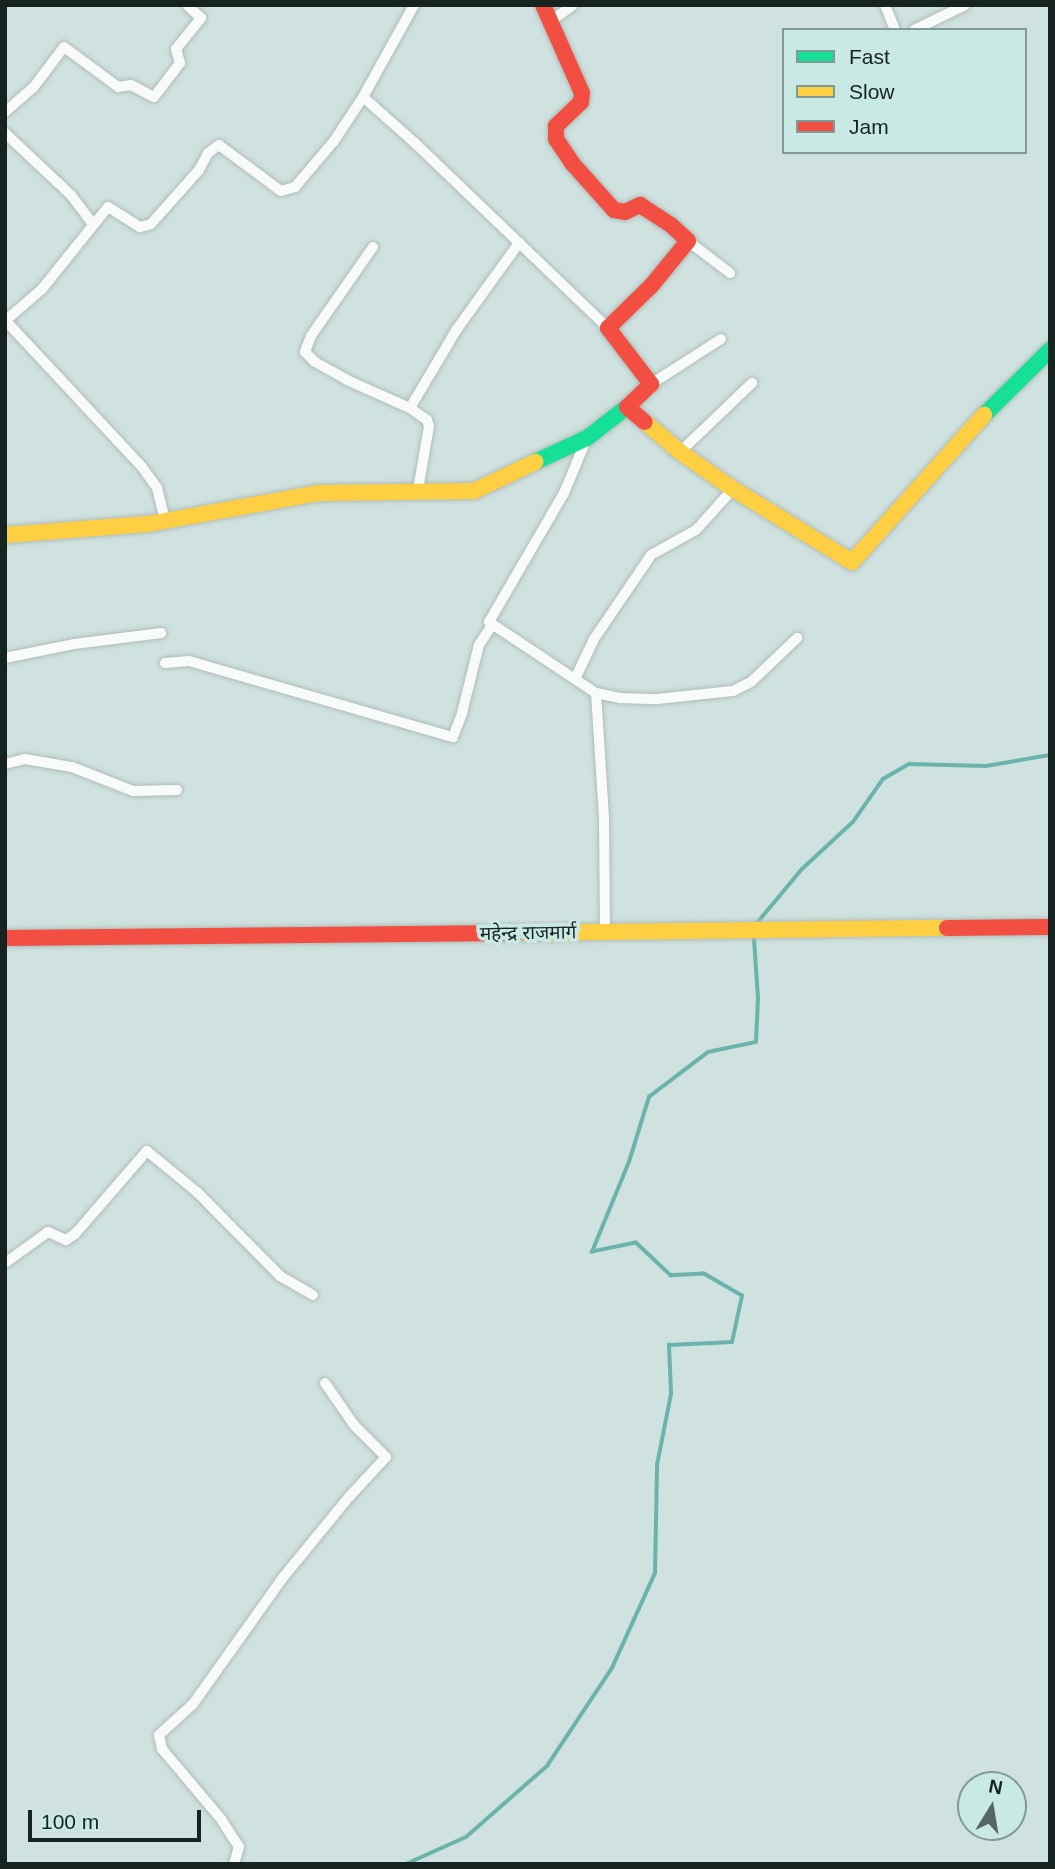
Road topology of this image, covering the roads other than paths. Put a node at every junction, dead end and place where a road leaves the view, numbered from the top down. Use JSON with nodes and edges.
{"nodes":[{"id":1,"x":187,"y":5,"type":"edge"},
{"id":2,"x":414,"y":5,"type":"edge"},
{"id":3,"x":543,"y":5,"type":"edge"},
{"id":4,"x":573,"y":5,"type":"edge"},
{"id":5,"x":885,"y":5,"type":"edge"},
{"id":6,"x":965,"y":5,"type":"edge"},
{"id":7,"x":551,"y":21,"type":"junction"},
{"id":8,"x":894,"y":28,"type":"edge"},
{"id":9,"x":918,"y":28,"type":"edge"},
{"id":10,"x":363,"y":97,"type":"junction"},
{"id":11,"x":5,"y":112,"type":"edge"},
{"id":12,"x":7,"y":138,"type":"edge"},
{"id":13,"x":93,"y":223,"type":"junction"},
{"id":14,"x":688,"y":242,"type":"junction"},
{"id":15,"x":519,"y":243,"type":"junction"},
{"id":16,"x":373,"y":247,"type":"dead end"},
{"id":17,"x":730,"y":273,"type":"dead end"},
{"id":18,"x":5,"y":321,"type":"edge"},
{"id":19,"x":608,"y":328,"type":"junction"},
{"id":20,"x":721,"y":339,"type":"dead end"},
{"id":21,"x":1050,"y":350,"type":"edge"},
{"id":22,"x":752,"y":383,"type":"dead end"},
{"id":23,"x":651,"y":384,"type":"junction"},
{"id":24,"x":627,"y":407,"type":"junction"},
{"id":25,"x":410,"y":408,"type":"junction"},
{"id":26,"x":587,"y":438,"type":"junction"},
{"id":27,"x":680,"y":452,"type":"junction"},
{"id":28,"x":733,"y":489,"type":"junction"},
{"id":29,"x":418,"y":490,"type":"junction"},
{"id":30,"x":165,"y":521,"type":"junction"},
{"id":31,"x":5,"y":535,"type":"edge"},
{"id":32,"x":492,"y":625,"type":"junction"},
{"id":33,"x":161,"y":633,"type":"dead end"},
{"id":34,"x":797,"y":638,"type":"dead end"},
{"id":35,"x":5,"y":658,"type":"edge"},
{"id":36,"x":165,"y":663,"type":"dead end"},
{"id":37,"x":575,"y":679,"type":"junction"},
{"id":38,"x":596,"y":693,"type":"junction"},
{"id":39,"x":5,"y":764,"type":"edge"},
{"id":40,"x":177,"y":790,"type":"dead end"},
{"id":41,"x":1050,"y":928,"type":"edge"},
{"id":42,"x":605,"y":932,"type":"junction"},
{"id":43,"x":5,"y":938,"type":"edge"},
{"id":44,"x":5,"y":1263,"type":"edge"},
{"id":45,"x":313,"y":1295,"type":"dead end"},
{"id":46,"x":325,"y":1383,"type":"dead end"},
{"id":47,"x":234,"y":1864,"type":"edge"}],
"edges":[{"from":1,"to":11,"type":"street"},
{"from":2,"to":10,"type":"street"},
{"from":3,"to":7,"type":"main road"},
{"from":4,"to":7,"type":"street"},
{"from":5,"to":8,"type":"street"},
{"from":6,"to":9,"type":"street"},
{"from":7,"to":14,"type":"main road"},
{"from":10,"to":13,"type":"street"},
{"from":10,"to":15,"type":"street"},
{"from":12,"to":13,"type":"street"},
{"from":13,"to":18,"type":"street"},
{"from":14,"to":17,"type":"street"},
{"from":14,"to":19,"type":"main road"},
{"from":15,"to":19,"type":"street"},
{"from":15,"to":25,"type":"street"},
{"from":16,"to":25,"type":"street"},
{"from":18,"to":30,"type":"street"},
{"from":19,"to":23,"type":"main road"},
{"from":20,"to":23,"type":"street"},
{"from":21,"to":28,"type":"main road"},
{"from":22,"to":27,"type":"street"},
{"from":23,"to":24,"type":"main road"},
{"from":24,"to":26,"type":"main road"},
{"from":24,"to":27,"type":"main road"},
{"from":25,"to":29,"type":"street"},
{"from":26,"to":29,"type":"main road"},
{"from":26,"to":32,"type":"street"},
{"from":27,"to":28,"type":"main road"},
{"from":28,"to":37,"type":"street"},
{"from":29,"to":30,"type":"main road"},
{"from":30,"to":31,"type":"main road"},
{"from":32,"to":36,"type":"street"},
{"from":32,"to":37,"type":"street"},
{"from":33,"to":35,"type":"street"},
{"from":34,"to":38,"type":"street"},
{"from":37,"to":38,"type":"street"},
{"from":38,"to":42,"type":"street"},
{"from":39,"to":40,"type":"street"},
{"from":41,"to":42,"type":"main road","name":"महेन्द्र राजमार्ग"},
{"from":42,"to":43,"type":"main road","name":"महेन्द्र राजमार्ग"},
{"from":44,"to":45,"type":"street"},
{"from":46,"to":47,"type":"street"}]}
